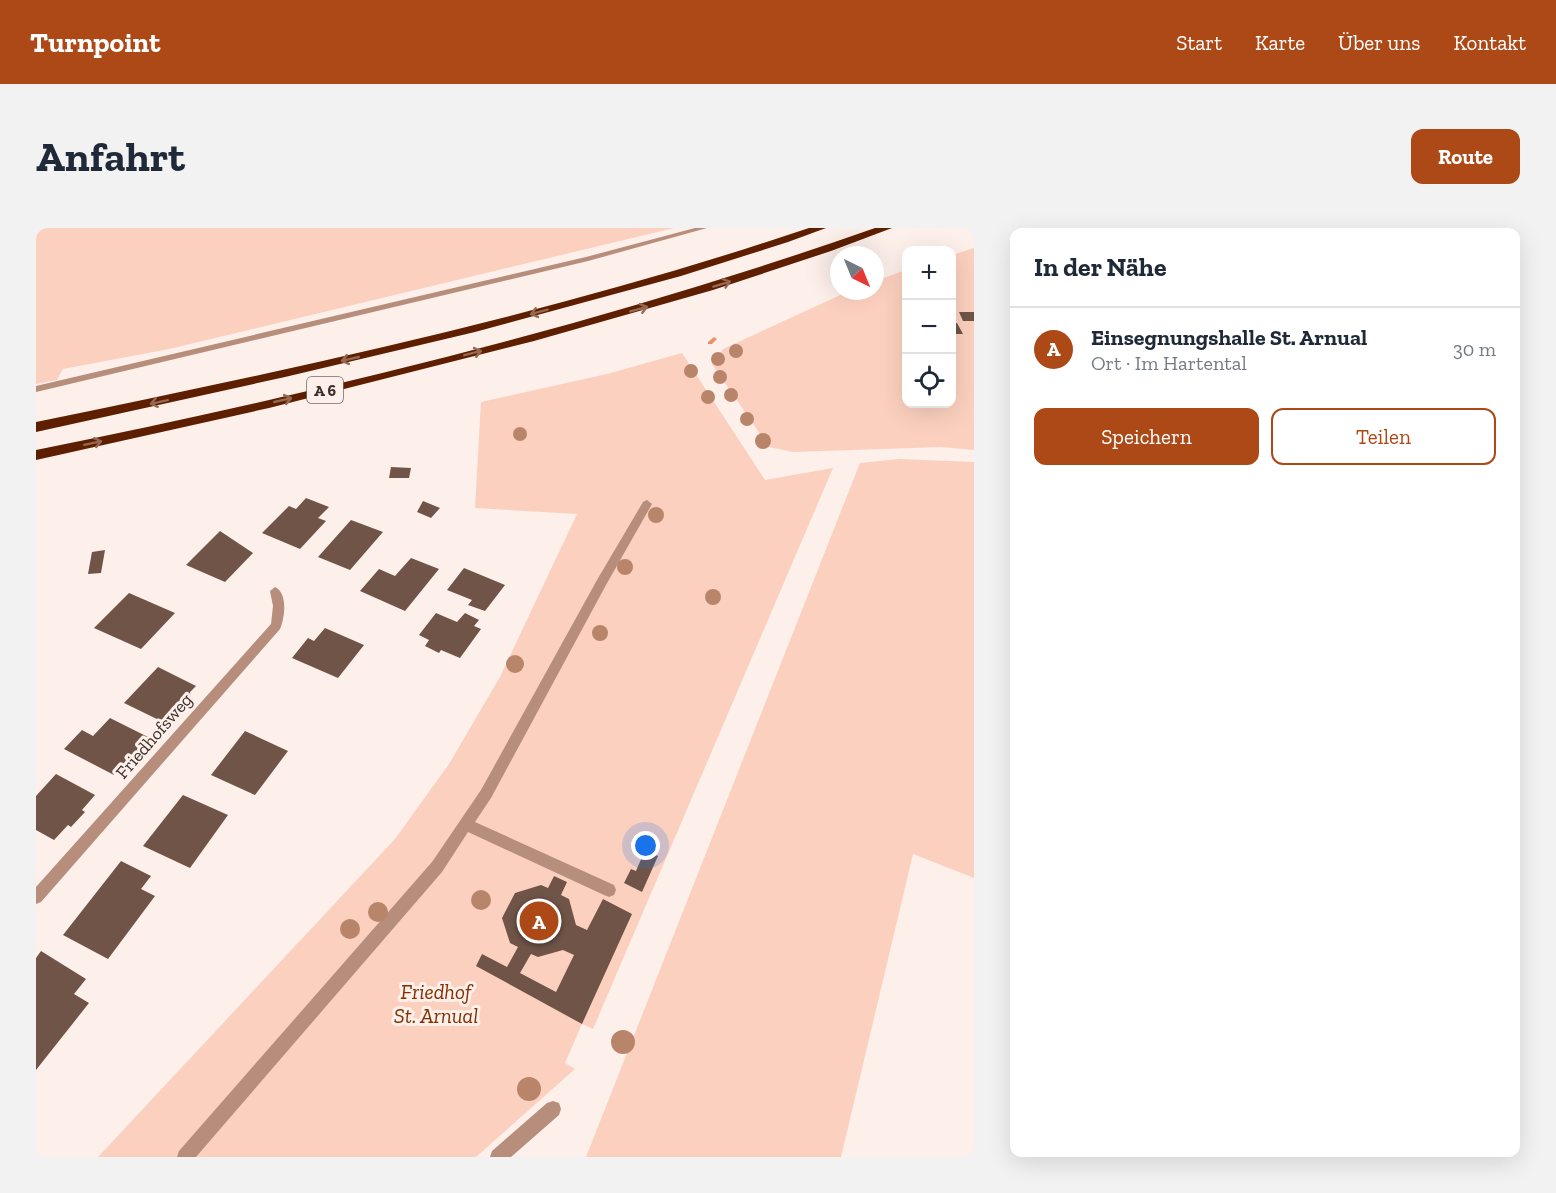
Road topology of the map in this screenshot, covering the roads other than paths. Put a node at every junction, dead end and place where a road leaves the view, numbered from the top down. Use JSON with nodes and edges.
{"nodes":[{"id":1,"x":703,"y":228,"type":"edge"},
{"id":2,"x":820,"y":228,"type":"edge"},
{"id":3,"x":886,"y":228,"type":"edge"},
{"id":4,"x":36,"y":389,"type":"edge"},
{"id":5,"x":36,"y":427,"type":"edge"},
{"id":6,"x":36,"y":455,"type":"edge"},
{"id":7,"x":647,"y":504,"type":"dead end"},
{"id":8,"x":276,"y":591,"type":"dead end"},
{"id":9,"x":466,"y":824,"type":"junction"},
{"id":10,"x":609,"y":890,"type":"dead end"},
{"id":11,"x":36,"y":897,"type":"edge"},
{"id":12,"x":553,"y":1109,"type":"dead end"},
{"id":13,"x":185,"y":1157,"type":"edge"},
{"id":14,"x":498,"y":1157,"type":"edge"}],
"edges":[{"from":1,"to":4,"type":"street"},
{"from":2,"to":5,"type":"highway","number":"A 6","one_way":true},
{"from":6,"to":3,"type":"highway","number":"A 6","one_way":true},
{"from":7,"to":9,"type":"street"},
{"from":8,"to":11,"type":"street","name":"Friedhofsweg"},
{"from":9,"to":10,"type":"street"},
{"from":9,"to":13,"type":"street"},
{"from":12,"to":14,"type":"street"}]}
